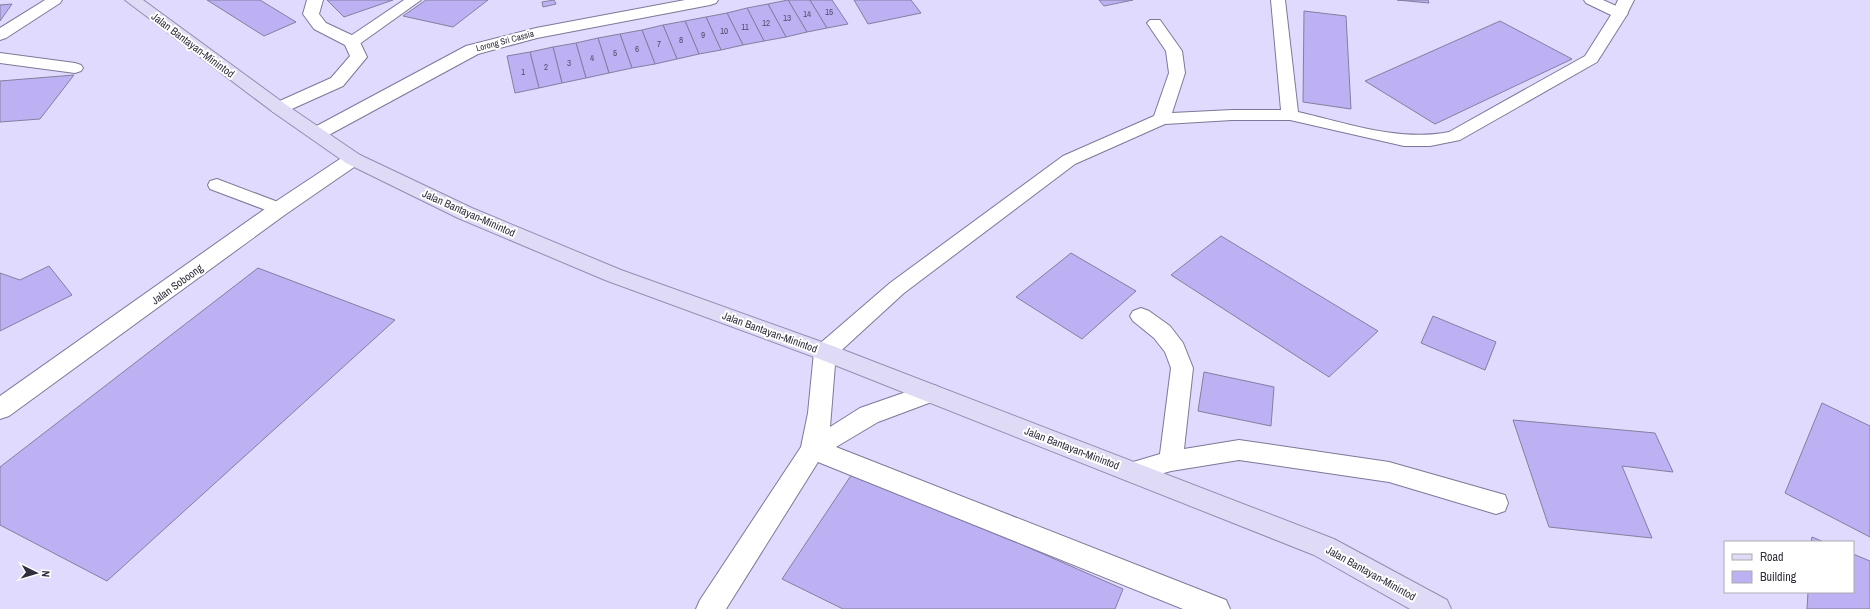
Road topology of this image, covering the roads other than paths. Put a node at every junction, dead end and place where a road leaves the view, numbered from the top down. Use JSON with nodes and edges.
{"nodes":[{"id":1,"x":55,"y":0,"type":"edge"},
{"id":2,"x":133,"y":0,"type":"edge"},
{"id":3,"x":315,"y":0,"type":"edge"},
{"id":4,"x":414,"y":0,"type":"edge"},
{"id":5,"x":710,"y":0,"type":"edge"},
{"id":6,"x":1278,"y":0,"type":"edge"},
{"id":7,"x":1591,"y":0,"type":"edge"},
{"id":8,"x":1623,"y":6,"type":"edge"},
{"id":9,"x":1155,"y":23,"type":"dead end"},
{"id":10,"x":0,"y":35,"type":"edge"},
{"id":11,"x":352,"y":42,"type":"junction"},
{"id":12,"x":0,"y":58,"type":"edge"},
{"id":13,"x":75,"y":68,"type":"dead end"},
{"id":14,"x":279,"y":108,"type":"junction"},
{"id":15,"x":1290,"y":115,"type":"junction"},
{"id":16,"x":1162,"y":119,"type":"junction"},
{"id":17,"x":318,"y":134,"type":"junction"},
{"id":18,"x":353,"y":159,"type":"junction"},
{"id":19,"x":217,"y":185,"type":"dead end"},
{"id":20,"x":279,"y":209,"type":"junction"},
{"id":21,"x":1141,"y":316,"type":"dead end"},
{"id":22,"x":825,"y":352,"type":"junction"},
{"id":23,"x":929,"y":393,"type":"junction"},
{"id":24,"x":0,"y":409,"type":"edge"},
{"id":25,"x":813,"y":449,"type":"junction"},
{"id":26,"x":1171,"y":461,"type":"junction"},
{"id":27,"x":1132,"y":472,"type":"junction"},
{"id":28,"x":1496,"y":503,"type":"dead end"},
{"id":29,"x":710,"y":609,"type":"edge"},
{"id":30,"x":1216,"y":609,"type":"edge"},
{"id":31,"x":1437,"y":609,"type":"edge"}],
"edges":[{"from":1,"to":10,"type":"lane"},
{"from":2,"to":14,"type":"main road","name":"Jalan Bantayan-Minintod"},
{"from":3,"to":11,"type":"street"},
{"from":4,"to":11,"type":"lane"},
{"from":5,"to":17,"type":"street","name":"Lorong Sri Cassia"},
{"from":6,"to":15,"type":"lane"},
{"from":7,"to":8,"type":"lane"},
{"from":8,"to":15,"type":"lane"},
{"from":9,"to":16,"type":"lane"},
{"from":11,"to":14,"type":"street"},
{"from":12,"to":13,"type":"lane"},
{"from":14,"to":17,"type":"main road","name":"Jalan Bantayan-Minintod"},
{"from":15,"to":16,"type":"lane"},
{"from":16,"to":22,"type":"lane"},
{"from":17,"to":18,"type":"main road","name":"Jalan Bantayan-Minintod"},
{"from":18,"to":20,"type":"street","name":"Jalan Soboong"},
{"from":18,"to":22,"type":"main road","name":"Jalan Bantayan-Minintod"},
{"from":19,"to":20,"type":"lane"},
{"from":20,"to":24,"type":"street","name":"Jalan Soboong"},
{"from":21,"to":26,"type":"lane"},
{"from":22,"to":23,"type":"main road","name":"Jalan Bantayan-Minintod"},
{"from":22,"to":25,"type":"street"},
{"from":23,"to":25,"type":"street"},
{"from":23,"to":27,"type":"main road","name":"Jalan Bantayan-Minintod"},
{"from":25,"to":29,"type":"street"},
{"from":25,"to":30,"type":"street"},
{"from":26,"to":27,"type":"lane"},
{"from":26,"to":28,"type":"lane"},
{"from":27,"to":31,"type":"main road","name":"Jalan Bantayan-Minintod"}]}
